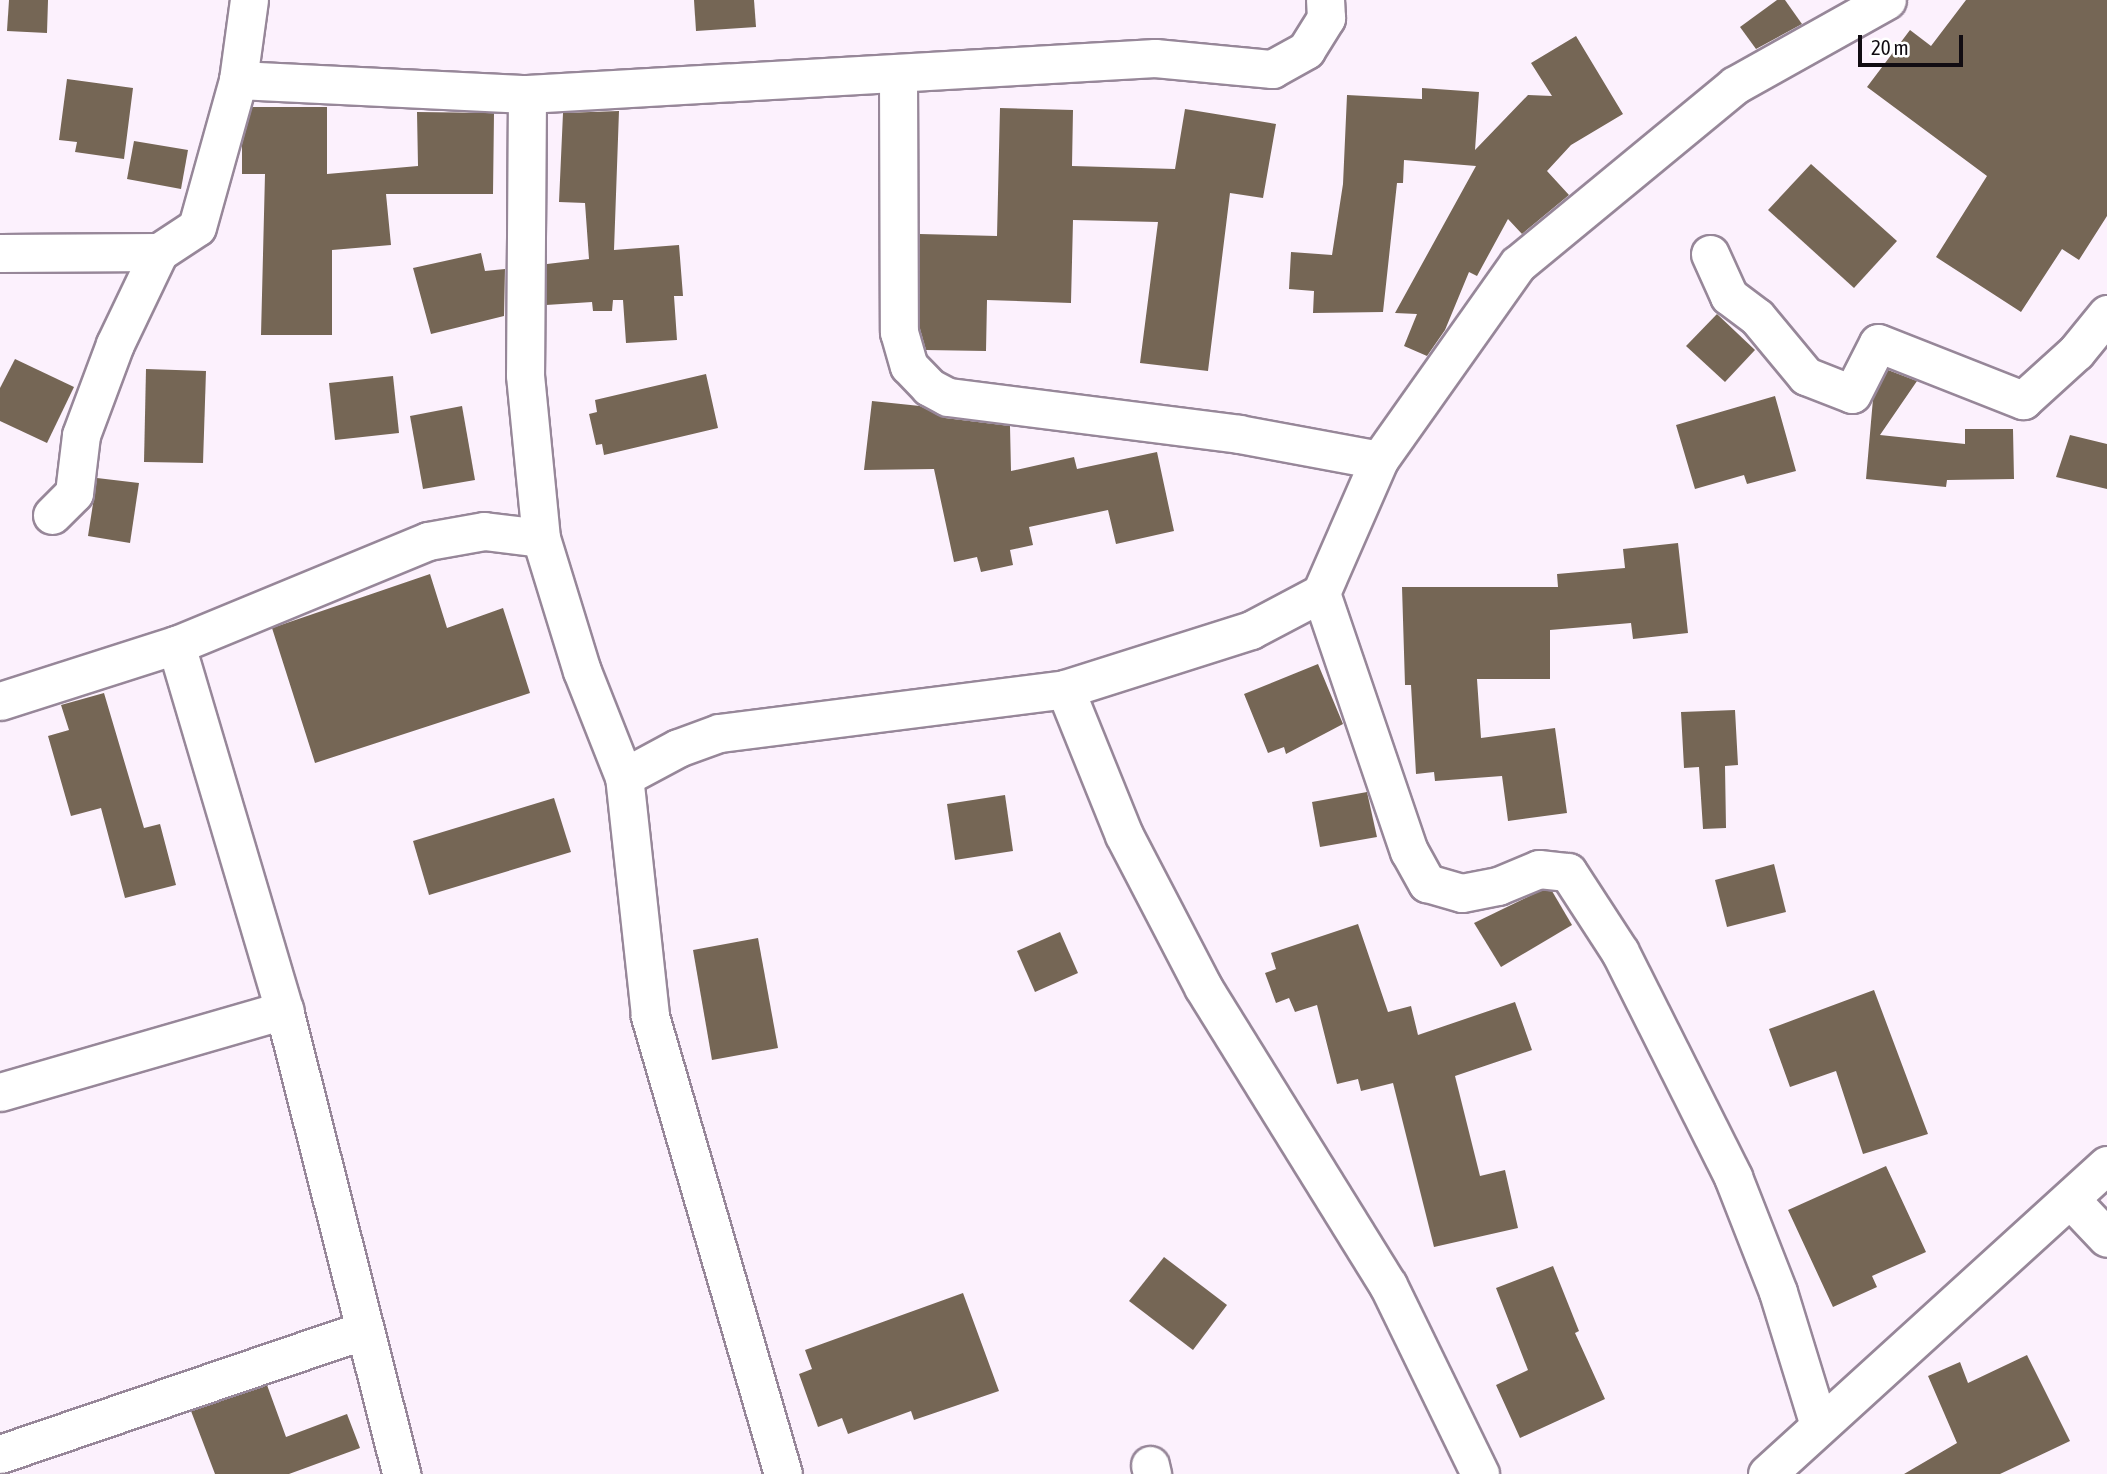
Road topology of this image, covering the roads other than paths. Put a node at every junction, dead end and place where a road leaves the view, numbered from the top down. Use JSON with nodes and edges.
{"nodes":[{"id":1,"x":249,"y":0,"type":"edge"},
{"id":2,"x":1325,"y":0,"type":"edge"},
{"id":3,"x":1887,"y":0,"type":"edge"},
{"id":4,"x":898,"y":74,"type":"junction"},
{"id":5,"x":238,"y":80,"type":"junction"},
{"id":6,"x":527,"y":94,"type":"junction"},
{"id":7,"x":159,"y":252,"type":"junction"},
{"id":8,"x":0,"y":253,"type":"edge"},
{"id":9,"x":1710,"y":254,"type":"dead end"},
{"id":10,"x":2107,"y":314,"type":"edge"},
{"id":11,"x":1379,"y":460,"type":"junction"},
{"id":12,"x":52,"y":515,"type":"dead end"},
{"id":13,"x":541,"y":538,"type":"junction"},
{"id":14,"x":1321,"y":593,"type":"junction"},
{"id":15,"x":176,"y":645,"type":"junction"},
{"id":16,"x":1065,"y":690,"type":"junction"},
{"id":17,"x":0,"y":701,"type":"edge"},
{"id":18,"x":624,"y":777,"type":"junction"},
{"id":19,"x":284,"y":1010,"type":"junction"},
{"id":20,"x":0,"y":1092,"type":"edge"},
{"id":21,"x":2107,"y":1165,"type":"edge"},
{"id":22,"x":2071,"y":1199,"type":"junction"},
{"id":23,"x":2107,"y":1238,"type":"edge"},
{"id":24,"x":364,"y":1331,"type":"junction"},
{"id":25,"x":1819,"y":1425,"type":"junction"},
{"id":26,"x":14,"y":1459,"type":"edge"},
{"id":27,"x":401,"y":1474,"type":"edge"},
{"id":28,"x":783,"y":1474,"type":"edge"},
{"id":29,"x":1480,"y":1474,"type":"edge"},
{"id":30,"x":1766,"y":1474,"type":"edge"}],
"edges":[{"from":1,"to":5,"type":"street"},
{"from":2,"to":4,"type":"street"},
{"from":3,"to":11,"type":"street"},
{"from":4,"to":6,"type":"street"},
{"from":4,"to":11,"type":"street"},
{"from":5,"to":6,"type":"street"},
{"from":5,"to":7,"type":"street"},
{"from":6,"to":13,"type":"street"},
{"from":7,"to":8,"type":"street"},
{"from":7,"to":12,"type":"street"},
{"from":9,"to":10,"type":"street"},
{"from":11,"to":14,"type":"street"},
{"from":13,"to":15,"type":"street"},
{"from":13,"to":18,"type":"street"},
{"from":14,"to":16,"type":"street"},
{"from":14,"to":25,"type":"street"},
{"from":15,"to":17,"type":"street"},
{"from":15,"to":19,"type":"street"},
{"from":16,"to":18,"type":"street"},
{"from":16,"to":29,"type":"street"},
{"from":18,"to":28,"type":"street"},
{"from":19,"to":20,"type":"street"},
{"from":19,"to":24,"type":"street"},
{"from":21,"to":22,"type":"street"},
{"from":22,"to":23,"type":"street"},
{"from":22,"to":25,"type":"street"},
{"from":24,"to":26,"type":"street"},
{"from":24,"to":27,"type":"street"},
{"from":25,"to":30,"type":"street"}]}
